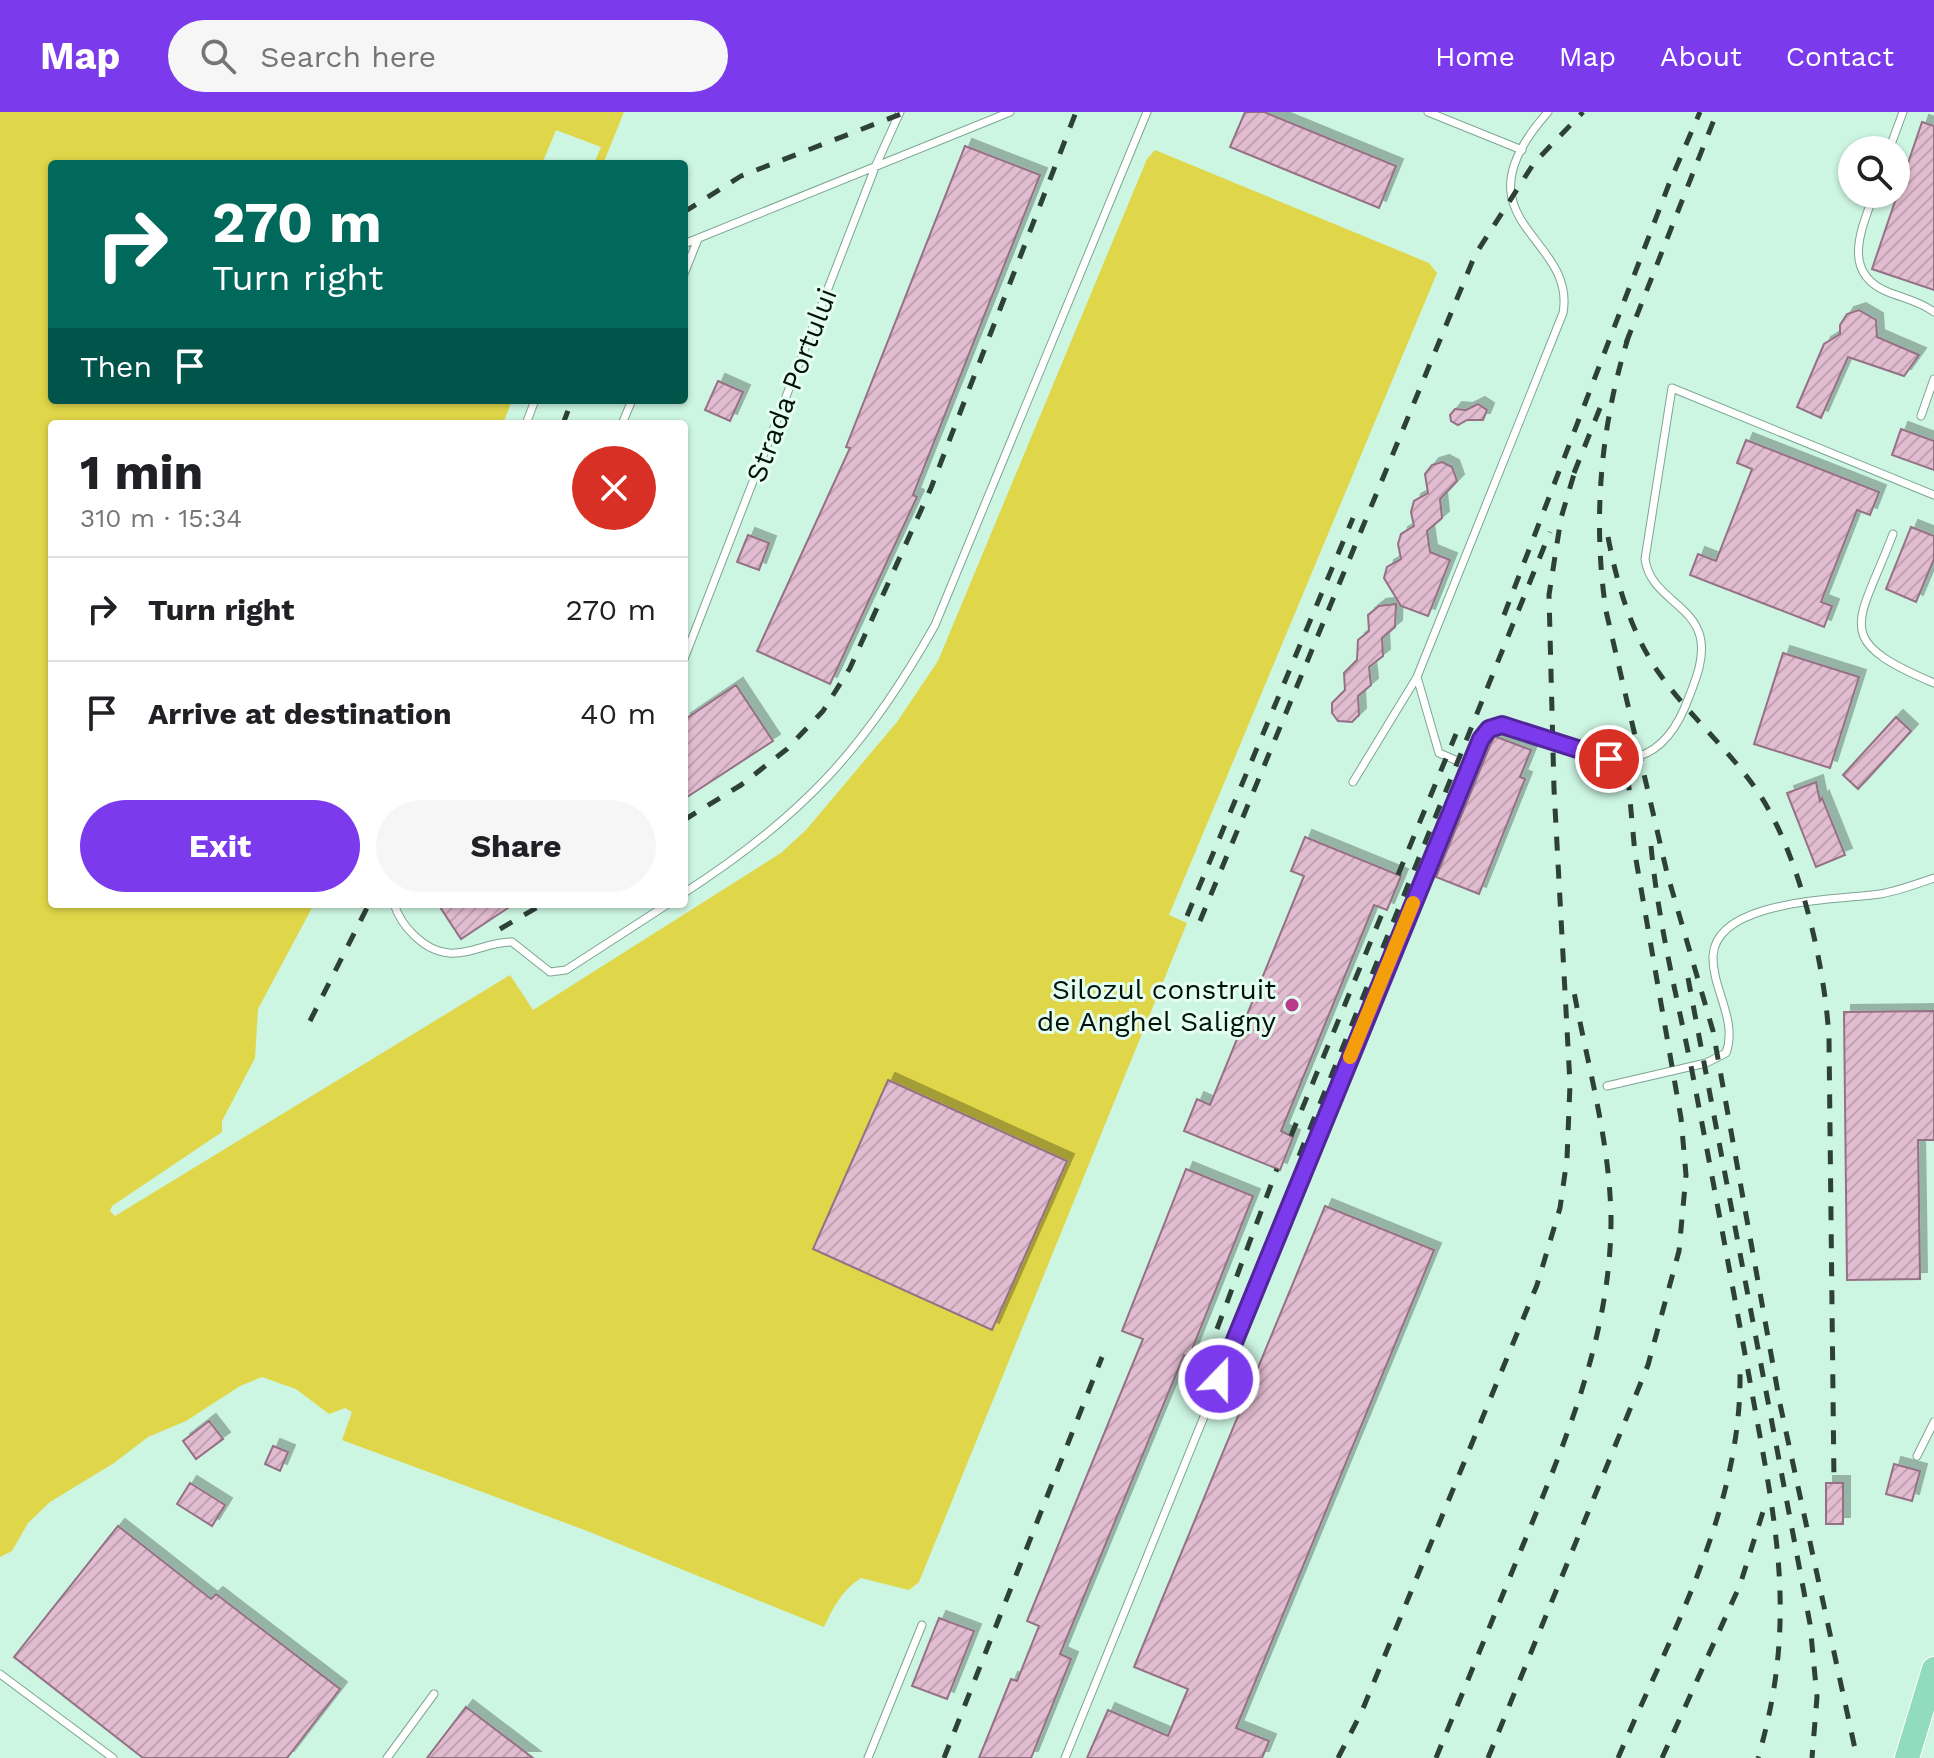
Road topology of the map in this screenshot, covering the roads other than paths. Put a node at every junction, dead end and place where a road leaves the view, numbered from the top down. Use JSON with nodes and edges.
{"nodes":[{"id":1,"x":900,"y":112,"type":"edge"},
{"id":2,"x":1010,"y":112,"type":"edge"},
{"id":3,"x":1147,"y":112,"type":"edge"},
{"id":4,"x":1428,"y":112,"type":"edge"},
{"id":5,"x":1548,"y":112,"type":"edge"},
{"id":6,"x":1903,"y":112,"type":"edge"},
{"id":7,"x":1894,"y":136,"type":"edge"},
{"id":8,"x":1522,"y":150,"type":"junction"},
{"id":9,"x":876,"y":165,"type":"junction"},
{"id":10,"x":1869,"y":208,"type":"edge"},
{"id":11,"x":699,"y":238,"type":"junction"},
{"id":12,"x":688,"y":242,"type":"edge"},
{"id":13,"x":688,"y":264,"type":"edge"},
{"id":14,"x":1934,"y":312,"type":"edge"},
{"id":15,"x":1934,"y":379,"type":"edge"},
{"id":16,"x":1921,"y":416,"type":"dead end"},
{"id":17,"x":1934,"y":495,"type":"edge"},
{"id":18,"x":1893,"y":534,"type":"dead end"},
{"id":19,"x":688,"y":649,"type":"edge"},
{"id":20,"x":1417,"y":677,"type":"junction"},
{"id":21,"x":1934,"y":683,"type":"edge"},
{"id":22,"x":1469,"y":766,"type":"junction"},
{"id":23,"x":1353,"y":782,"type":"dead end"},
{"id":24,"x":1934,"y":878,"type":"edge"},
{"id":25,"x":688,"y":890,"type":"edge"},
{"id":26,"x":395,"y":908,"type":"edge"},
{"id":27,"x":662,"y":908,"type":"edge"},
{"id":28,"x":1607,"y":1086,"type":"dead end"},
{"id":29,"x":1934,"y":1422,"type":"edge"},
{"id":30,"x":1917,"y":1456,"type":"dead end"},
{"id":31,"x":922,"y":1625,"type":"dead end"},
{"id":32,"x":1934,"y":1669,"type":"edge"},
{"id":33,"x":0,"y":1674,"type":"edge"},
{"id":34,"x":434,"y":1694,"type":"dead end"},
{"id":35,"x":113,"y":1758,"type":"edge"},
{"id":36,"x":387,"y":1758,"type":"edge"},
{"id":37,"x":868,"y":1758,"type":"edge"},
{"id":38,"x":1065,"y":1758,"type":"edge"},
{"id":39,"x":1907,"y":1758,"type":"edge"}],
"edges":[{"from":1,"to":9,"type":"lane","name":"Strada Portului"},
{"from":2,"to":9,"type":"lane"},
{"from":3,"to":25,"type":"lane"},
{"from":4,"to":8,"type":"lane"},
{"from":5,"to":8,"type":"lane"},
{"from":6,"to":7,"type":"lane"},
{"from":8,"to":20,"type":"lane"},
{"from":9,"to":11,"type":"lane"},
{"from":9,"to":19,"type":"lane","name":"Strada Portului"},
{"from":10,"to":14,"type":"lane"},
{"from":11,"to":12,"type":"lane"},
{"from":11,"to":13,"type":"lane"},
{"from":15,"to":16,"type":"lane"},
{"from":17,"to":22,"type":"lane"},
{"from":18,"to":21,"type":"lane"},
{"from":20,"to":22,"type":"lane"},
{"from":20,"to":23,"type":"lane"},
{"from":22,"to":38,"type":"lane"},
{"from":24,"to":28,"type":"lane"},
{"from":26,"to":27,"type":"lane"},
{"from":29,"to":30,"type":"lane"},
{"from":31,"to":37,"type":"lane"},
{"from":32,"to":39,"type":"main road"},
{"from":33,"to":35,"type":"lane"},
{"from":34,"to":36,"type":"lane"}]}
